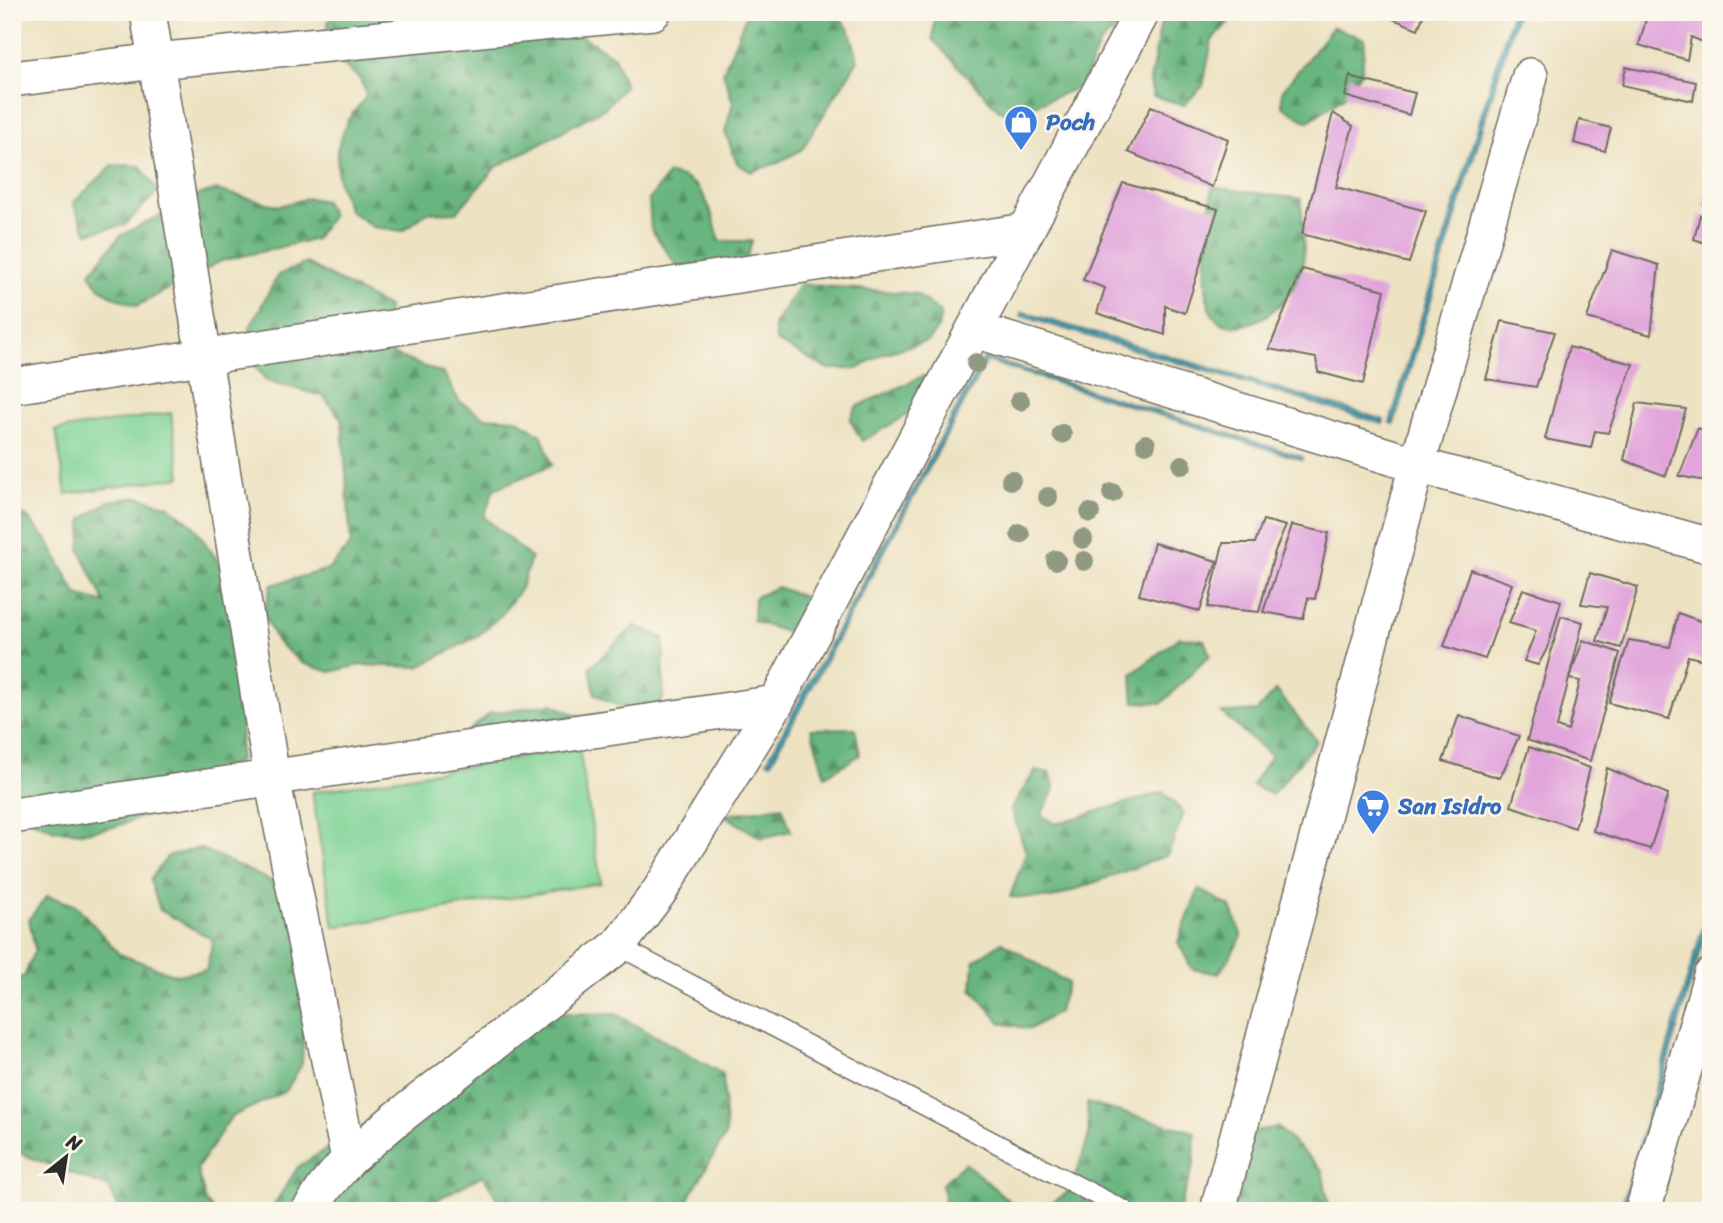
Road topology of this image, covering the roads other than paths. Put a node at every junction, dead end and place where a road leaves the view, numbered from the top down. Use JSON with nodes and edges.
{"nodes":[{"id":1,"x":148,"y":12,"type":"edge"},
{"id":2,"x":653,"y":12,"type":"edge"},
{"id":3,"x":1142,"y":12,"type":"edge"},
{"id":4,"x":156,"y":61,"type":"junction"},
{"id":5,"x":1530,"y":76,"type":"dead end"},
{"id":6,"x":12,"y":79,"type":"edge"},
{"id":7,"x":1026,"y":231,"type":"junction"},
{"id":8,"x":975,"y":330,"type":"junction"},
{"id":9,"x":204,"y":357,"type":"junction"},
{"id":10,"x":12,"y":386,"type":"edge"},
{"id":11,"x":1417,"y":465,"type":"junction"},
{"id":12,"x":1711,"y":546,"type":"edge"},
{"id":13,"x":776,"y":703,"type":"junction"},
{"id":14,"x":272,"y":778,"type":"junction"},
{"id":15,"x":12,"y":816,"type":"edge"},
{"id":16,"x":618,"y":946,"type":"junction"},
{"id":17,"x":1711,"y":976,"type":"edge"},
{"id":18,"x":349,"y":1159,"type":"junction"},
{"id":19,"x":1219,"y":1206,"type":"edge"},
{"id":20,"x":309,"y":1211,"type":"edge"},
{"id":21,"x":1126,"y":1211,"type":"edge"},
{"id":22,"x":1643,"y":1211,"type":"edge"}],
"edges":[{"from":1,"to":4,"type":"street"},
{"from":2,"to":4,"type":"street"},
{"from":3,"to":7,"type":"street"},
{"from":4,"to":6,"type":"street"},
{"from":4,"to":9,"type":"street"},
{"from":5,"to":11,"type":"street"},
{"from":7,"to":8,"type":"street"},
{"from":7,"to":9,"type":"street"},
{"from":8,"to":11,"type":"street"},
{"from":8,"to":13,"type":"street"},
{"from":9,"to":10,"type":"street"},
{"from":9,"to":14,"type":"street"},
{"from":11,"to":12,"type":"street"},
{"from":11,"to":19,"type":"street"},
{"from":13,"to":14,"type":"street"},
{"from":13,"to":16,"type":"street"},
{"from":14,"to":15,"type":"street"},
{"from":14,"to":18,"type":"street"},
{"from":16,"to":18,"type":"street"},
{"from":16,"to":21,"type":"lane"},
{"from":17,"to":22,"type":"street"},
{"from":18,"to":20,"type":"street"}]}
